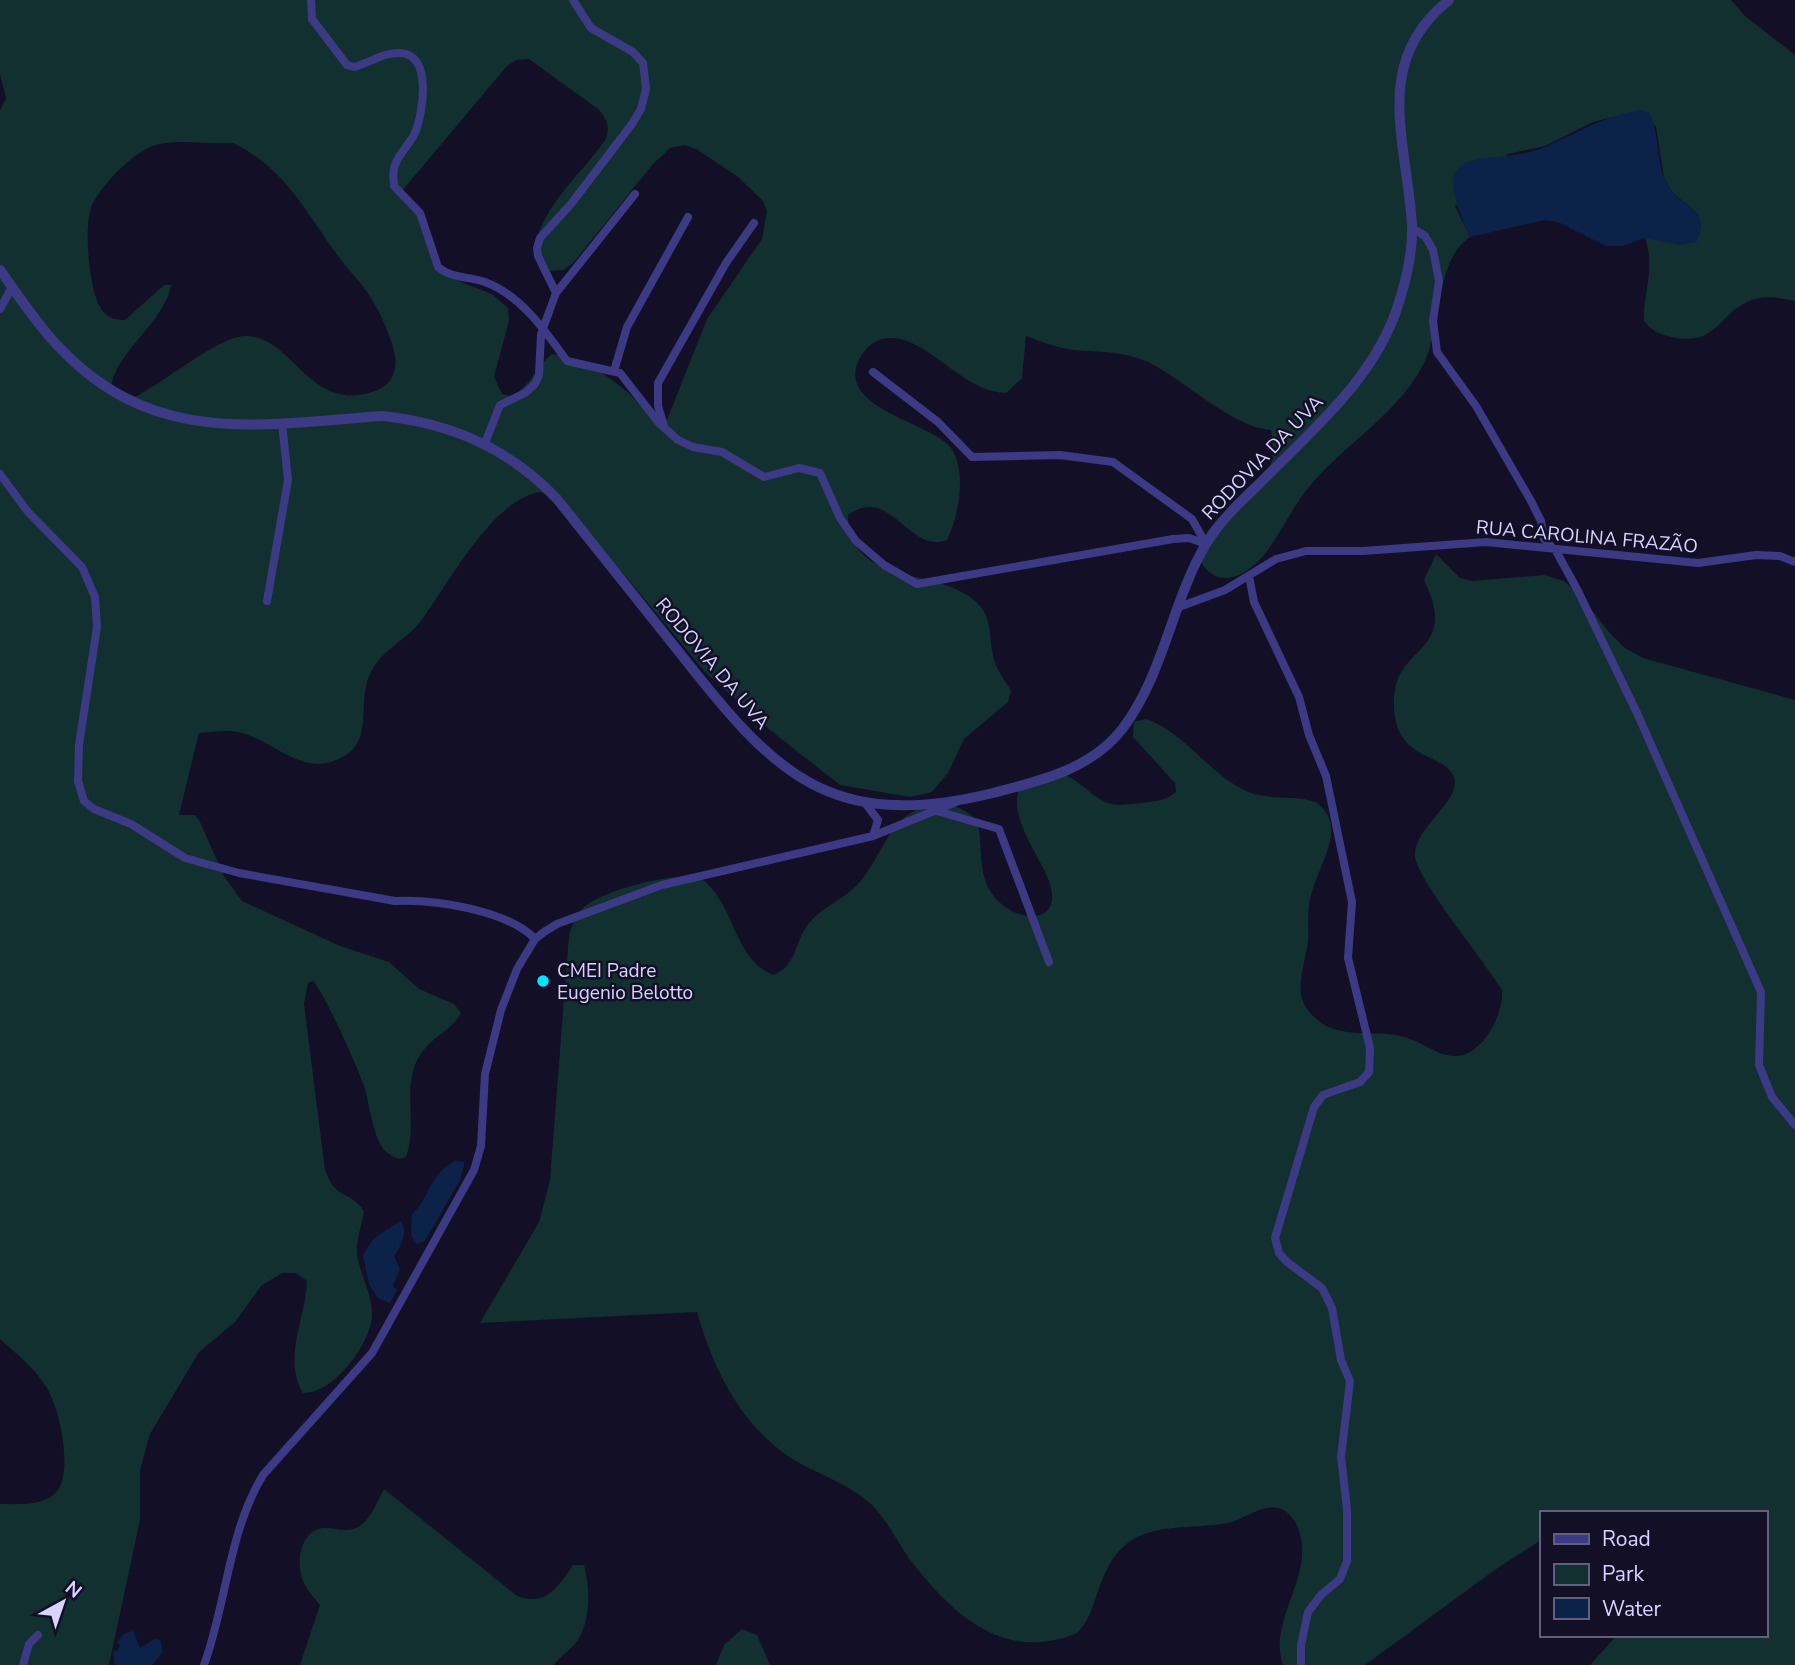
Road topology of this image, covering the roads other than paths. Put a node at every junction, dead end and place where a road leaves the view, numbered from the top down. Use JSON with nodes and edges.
{"nodes":[{"id":1,"x":311,"y":0,"type":"edge"},
{"id":2,"x":573,"y":0,"type":"edge"},
{"id":3,"x":1449,"y":0,"type":"edge"},
{"id":4,"x":635,"y":194,"type":"dead end"},
{"id":5,"x":688,"y":217,"type":"dead end"},
{"id":6,"x":754,"y":223,"type":"dead end"},
{"id":7,"x":1412,"y":228,"type":"junction"},
{"id":8,"x":0,"y":270,"type":"edge"},
{"id":9,"x":12,"y":287,"type":"junction"},
{"id":10,"x":556,"y":293,"type":"junction"},
{"id":11,"x":0,"y":309,"type":"edge"},
{"id":12,"x":543,"y":326,"type":"junction"},
{"id":13,"x":614,"y":371,"type":"junction"},
{"id":14,"x":873,"y":372,"type":"dead end"},
{"id":15,"x":282,"y":423,"type":"junction"},
{"id":16,"x":665,"y":429,"type":"junction"},
{"id":17,"x":485,"y":443,"type":"junction"},
{"id":18,"x":0,"y":474,"type":"edge"},
{"id":19,"x":1206,"y":544,"type":"junction"},
{"id":20,"x":1556,"y":551,"type":"junction"},
{"id":21,"x":1795,"y":562,"type":"edge"},
{"id":22,"x":1249,"y":576,"type":"junction"},
{"id":23,"x":267,"y":601,"type":"dead end"},
{"id":24,"x":1179,"y":607,"type":"junction"},
{"id":25,"x":956,"y":802,"type":"junction"},
{"id":26,"x":866,"y":804,"type":"junction"},
{"id":27,"x":937,"y":811,"type":"junction"},
{"id":28,"x":873,"y":836,"type":"junction"},
{"id":29,"x":535,"y":939,"type":"junction"},
{"id":30,"x":1049,"y":962,"type":"dead end"},
{"id":31,"x":1795,"y":1125,"type":"edge"},
{"id":32,"x":38,"y":1635,"type":"dead end"},
{"id":33,"x":23,"y":1665,"type":"edge"},
{"id":34,"x":204,"y":1665,"type":"edge"},
{"id":35,"x":1301,"y":1665,"type":"edge"}],
"edges":[{"from":1,"to":12,"type":"street"},
{"from":2,"to":10,"type":"street"},
{"from":3,"to":7,"type":"street","name":"RODOVIA DA UVA"},
{"from":4,"to":10,"type":"street"},
{"from":5,"to":13,"type":"street"},
{"from":6,"to":16,"type":"street"},
{"from":7,"to":19,"type":"street","name":"RODOVIA DA UVA"},
{"from":7,"to":20,"type":"street"},
{"from":8,"to":9,"type":"street","name":"RODOVIA DA UVA"},
{"from":9,"to":11,"type":"street"},
{"from":9,"to":15,"type":"street","name":"RODOVIA DA UVA"},
{"from":10,"to":12,"type":"street"},
{"from":12,"to":13,"type":"street"},
{"from":12,"to":17,"type":"street"},
{"from":13,"to":16,"type":"street"},
{"from":14,"to":19,"type":"street"},
{"from":15,"to":17,"type":"street","name":"RODOVIA DA UVA"},
{"from":15,"to":23,"type":"street"},
{"from":16,"to":19,"type":"street"},
{"from":17,"to":26,"type":"street","name":"RODOVIA DA UVA"},
{"from":18,"to":29,"type":"street"},
{"from":19,"to":24,"type":"street","name":"RODOVIA DA UVA"},
{"from":20,"to":21,"type":"street","name":"RUA CAROLINA FRAZÃO"},
{"from":20,"to":22,"type":"street","name":"RUA CAROLINA FRAZÃO"},
{"from":20,"to":31,"type":"street"},
{"from":22,"to":24,"type":"street","name":"RUA CAROLINA FRAZÃO"},
{"from":22,"to":35,"type":"street"},
{"from":24,"to":25,"type":"street","name":"RODOVIA DA UVA"},
{"from":25,"to":26,"type":"street","name":"RODOVIA DA UVA"},
{"from":25,"to":27,"type":"street"},
{"from":26,"to":28,"type":"street"},
{"from":27,"to":28,"type":"street"},
{"from":27,"to":30,"type":"street"},
{"from":28,"to":29,"type":"street"},
{"from":29,"to":34,"type":"street"},
{"from":32,"to":33,"type":"street"}]}
